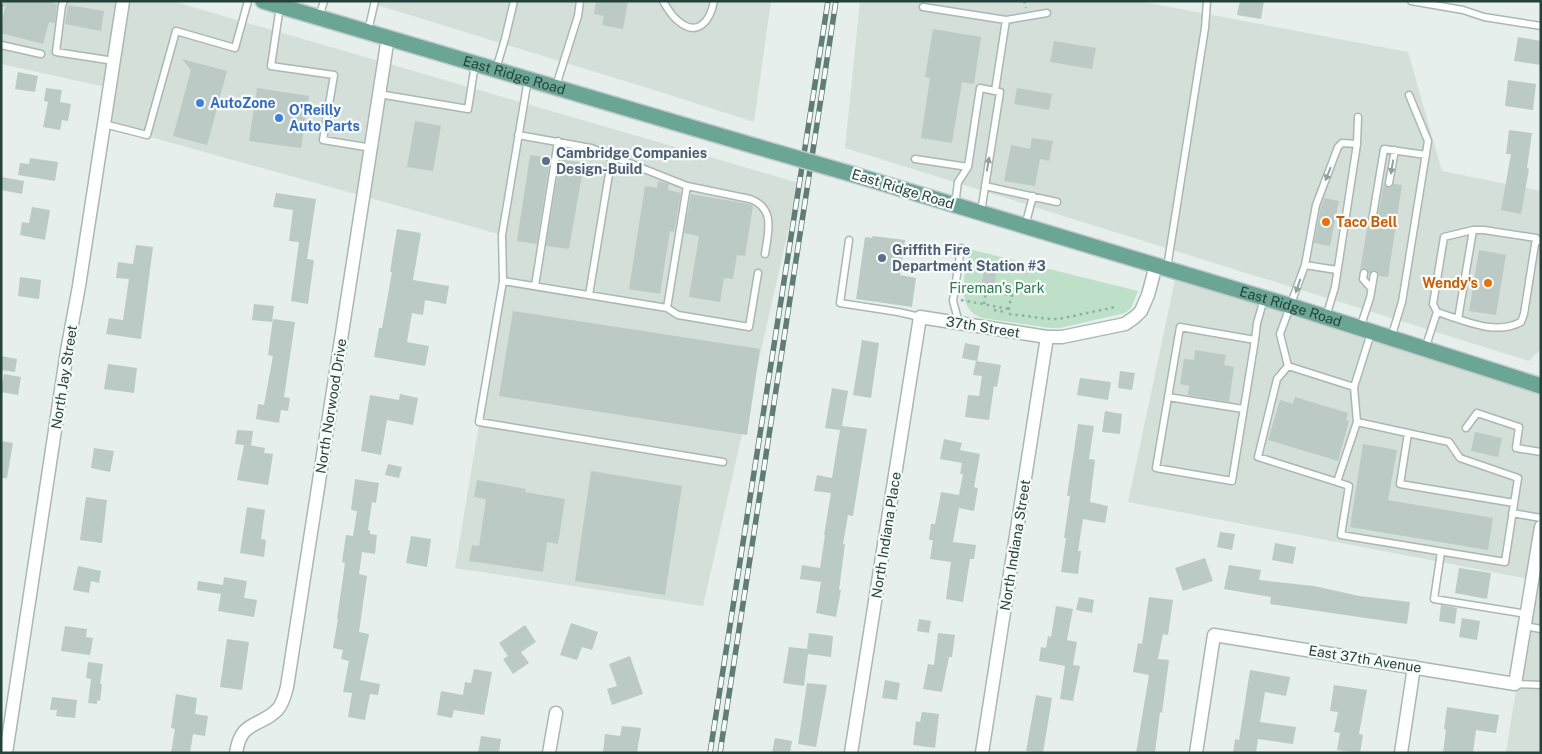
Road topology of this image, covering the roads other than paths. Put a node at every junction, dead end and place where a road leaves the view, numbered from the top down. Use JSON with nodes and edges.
{"nodes":[{"id":1,"x":64,"y":1,"type":"edge"},
{"id":2,"x":123,"y":1,"type":"edge"},
{"id":3,"x":248,"y":1,"type":"edge"},
{"id":4,"x":263,"y":1,"type":"edge"},
{"id":5,"x":324,"y":1,"type":"edge"},
{"id":6,"x":375,"y":1,"type":"edge"},
{"id":7,"x":514,"y":1,"type":"edge"},
{"id":8,"x":580,"y":1,"type":"edge"},
{"id":9,"x":663,"y":1,"type":"edge"},
{"id":10,"x":714,"y":1,"type":"edge"},
{"id":11,"x":1207,"y":1,"type":"edge"},
{"id":12,"x":1412,"y":1,"type":"edge"},
{"id":13,"x":280,"y":6,"type":"junction"},
{"id":14,"x":923,"y":7,"type":"dead end"},
{"id":15,"x":1046,"y":13,"type":"dead end"},
{"id":16,"x":319,"y":18,"type":"junction"},
{"id":17,"x":1006,"y":20,"type":"junction"},
{"id":18,"x":1541,"y":26,"type":"edge"},
{"id":19,"x":368,"y":32,"type":"junction"},
{"id":20,"x":388,"y":37,"type":"junction"},
{"id":21,"x":1,"y":45,"type":"edge"},
{"id":22,"x":41,"y":54,"type":"dead end"},
{"id":23,"x":114,"y":61,"type":"junction"},
{"id":24,"x":475,"y":63,"type":"junction"},
{"id":25,"x":496,"y":69,"type":"junction"},
{"id":26,"x":528,"y":78,"type":"junction"},
{"id":27,"x":556,"y":86,"type":"junction"},
{"id":28,"x":995,"y":91,"type":"junction"},
{"id":29,"x":379,"y":94,"type":"junction"},
{"id":30,"x":1409,"y":95,"type":"dead end"},
{"id":31,"x":1358,"y":117,"type":"dead end"},
{"id":32,"x":104,"y":124,"type":"junction"},
{"id":33,"x":518,"y":135,"type":"junction"},
{"id":34,"x":558,"y":141,"type":"junction"},
{"id":35,"x":1356,"y":144,"type":"junction"},
{"id":36,"x":372,"y":148,"type":"junction"},
{"id":37,"x":1395,"y":150,"type":"junction"},
{"id":38,"x":1426,"y":155,"type":"junction"},
{"id":39,"x":612,"y":156,"type":"junction"},
{"id":40,"x":915,"y":159,"type":"dead end"},
{"id":41,"x":968,"y":167,"type":"junction"},
{"id":42,"x":1389,"y":183,"type":"dead end"},
{"id":43,"x":687,"y":186,"type":"junction"},
{"id":44,"x":985,"y":186,"type":"junction"},
{"id":45,"x":1033,"y":196,"type":"junction"},
{"id":46,"x":1057,"y":202,"type":"dead end"},
{"id":47,"x":955,"y":205,"type":"junction"},
{"id":48,"x":981,"y":212,"type":"junction"},
{"id":49,"x":1372,"y":221,"type":"dead end"},
{"id":50,"x":1025,"y":226,"type":"junction"},
{"id":51,"x":1473,"y":230,"type":"junction"},
{"id":52,"x":850,"y":240,"type":"dead end"},
{"id":53,"x":1538,"y":240,"type":"edge"},
{"id":54,"x":961,"y":248,"type":"dead end"},
{"id":55,"x":765,"y":254,"type":"dead end"},
{"id":56,"x":1305,"y":265,"type":"junction"},
{"id":57,"x":1162,"y":267,"type":"junction"},
{"id":58,"x":1337,"y":270,"type":"junction"},
{"id":59,"x":758,"y":272,"type":"dead end"},
{"id":60,"x":1364,"y":273,"type":"dead end"},
{"id":61,"x":1374,"y":275,"type":"dead end"},
{"id":62,"x":503,"y":281,"type":"junction"},
{"id":63,"x":535,"y":286,"type":"junction"},
{"id":64,"x":1371,"y":288,"type":"junction"},
{"id":65,"x":589,"y":295,"type":"junction"},
{"id":66,"x":1264,"y":299,"type":"junction"},
{"id":67,"x":1291,"y":306,"type":"junction"},
{"id":68,"x":666,"y":308,"type":"junction"},
{"id":69,"x":1436,"y":312,"type":"junction"},
{"id":70,"x":920,"y":317,"type":"junction"},
{"id":71,"x":1326,"y":318,"type":"junction"},
{"id":72,"x":1458,"y":319,"type":"junction"},
{"id":73,"x":959,"y":323,"type":"junction"},
{"id":74,"x":1365,"y":331,"type":"junction"},
{"id":75,"x":1047,"y":338,"type":"junction"},
{"id":76,"x":1390,"y":339,"type":"junction"},
{"id":77,"x":1255,"y":340,"type":"junction"},
{"id":78,"x":1424,"y":350,"type":"junction"},
{"id":79,"x":1288,"y":366,"type":"junction"},
{"id":80,"x":1541,"y":386,"type":"edge"},
{"id":81,"x":1354,"y":387,"type":"junction"},
{"id":82,"x":1168,"y":396,"type":"junction"},
{"id":83,"x":1244,"y":409,"type":"junction"},
{"id":84,"x":1357,"y":422,"type":"junction"},
{"id":85,"x":1466,"y":428,"type":"dead end"},
{"id":86,"x":1408,"y":433,"type":"junction"},
{"id":87,"x":1541,"y":452,"type":"edge"},
{"id":88,"x":723,"y":462,"type":"dead end"},
{"id":89,"x":1338,"y":482,"type":"junction"},
{"id":90,"x":1514,"y":503,"type":"junction"},
{"id":91,"x":1512,"y":513,"type":"junction"},
{"id":92,"x":1541,"y":518,"type":"edge"},
{"id":93,"x":1541,"y":527,"type":"edge"},
{"id":94,"x":1441,"y":552,"type":"junction"},
{"id":95,"x":1526,"y":620,"type":"junction"},
{"id":96,"x":1541,"y":629,"type":"edge"},
{"id":97,"x":1414,"y":668,"type":"junction"},
{"id":98,"x":1515,"y":684,"type":"junction"},
{"id":99,"x":1541,"y":685,"type":"edge"},
{"id":100,"x":556,"y":713,"type":"dead end"},
{"id":101,"x":6,"y":753,"type":"edge"},
{"id":102,"x":236,"y":753,"type":"edge"},
{"id":103,"x":550,"y":753,"type":"edge"},
{"id":104,"x":851,"y":753,"type":"edge"},
{"id":105,"x":982,"y":753,"type":"edge"},
{"id":106,"x":1196,"y":753,"type":"edge"},
{"id":107,"x":1400,"y":753,"type":"edge"}],
"edges":[{"from":1,"to":23,"type":"lane"},
{"from":2,"to":23,"type":"street","name":"North Jay Street"},
{"from":3,"to":32,"type":"lane"},
{"from":4,"to":13,"type":"main road","name":"East Ridge Road"},
{"from":5,"to":16,"type":"lane"},
{"from":6,"to":19,"type":"lane"},
{"from":7,"to":25,"type":"lane"},
{"from":8,"to":27,"type":"lane"},
{"from":9,"to":10,"type":"lane"},
{"from":11,"to":57,"type":"lane"},
{"from":12,"to":18,"type":"lane"},
{"from":13,"to":16,"type":"main road","name":"East Ridge Road"},
{"from":13,"to":36,"type":"lane"},
{"from":14,"to":17,"type":"lane"},
{"from":15,"to":17,"type":"lane"},
{"from":16,"to":19,"type":"main road","name":"East Ridge Road"},
{"from":17,"to":28,"type":"lane"},
{"from":19,"to":20,"type":"main road","name":"East Ridge Road"},
{"from":20,"to":24,"type":"main road","name":"East Ridge Road"},
{"from":20,"to":29,"type":"street","name":"North Norwood Drive"},
{"from":21,"to":22,"type":"lane"},
{"from":23,"to":32,"type":"street","name":"North Jay Street"},
{"from":24,"to":25,"type":"main road","name":"East Ridge Road"},
{"from":24,"to":29,"type":"lane"},
{"from":25,"to":26,"type":"main road","name":"East Ridge Road"},
{"from":26,"to":27,"type":"main road","name":"East Ridge Road"},
{"from":26,"to":33,"type":"lane"},
{"from":27,"to":47,"type":"main road","name":"East Ridge Road","bridge":true},
{"from":28,"to":41,"type":"lane"},
{"from":44,"to":28,"type":"lane","one_way":true},
{"from":29,"to":36,"type":"street","name":"North Norwood Drive"},
{"from":30,"to":38,"type":"lane"},
{"from":31,"to":35,"type":"lane"},
{"from":32,"to":101,"type":"street","name":"North Jay Street"},
{"from":33,"to":34,"type":"lane"},
{"from":33,"to":62,"type":"lane"},
{"from":34,"to":39,"type":"lane"},
{"from":34,"to":63,"type":"lane"},
{"from":35,"to":56,"type":"lane","one_way":true},
{"from":35,"to":58,"type":"lane"},
{"from":36,"to":102,"type":"street","name":"North Norwood Drive"},
{"from":37,"to":38,"type":"lane"},
{"from":37,"to":42,"type":"lane","one_way":true},
{"from":37,"to":49,"type":"lane"},
{"from":38,"to":76,"type":"lane"},
{"from":39,"to":43,"type":"lane"},
{"from":39,"to":65,"type":"lane"},
{"from":40,"to":41,"type":"lane"},
{"from":41,"to":47,"type":"lane"},
{"from":43,"to":55,"type":"lane"},
{"from":43,"to":68,"type":"lane"},
{"from":44,"to":45,"type":"lane"},
{"from":44,"to":48,"type":"lane"},
{"from":45,"to":46,"type":"lane"},
{"from":45,"to":50,"type":"lane"},
{"from":47,"to":48,"type":"main road","name":"East Ridge Road"},
{"from":48,"to":50,"type":"main road","name":"East Ridge Road"},
{"from":50,"to":57,"type":"main road","name":"East Ridge Road"},
{"from":51,"to":53,"type":"lane"},
{"from":51,"to":69,"type":"lane"},
{"from":51,"to":72,"type":"lane"},
{"from":52,"to":70,"type":"lane"},
{"from":53,"to":72,"type":"lane"},
{"from":54,"to":73,"type":"lane"},
{"from":56,"to":58,"type":"lane"},
{"from":56,"to":67,"type":"lane","one_way":true},
{"from":57,"to":66,"type":"main road","name":"East Ridge Road"},
{"from":57,"to":75,"type":"street","name":"37th Street"},
{"from":58,"to":71,"type":"lane"},
{"from":59,"to":68,"type":"lane"},
{"from":60,"to":64,"type":"lane"},
{"from":61,"to":64,"type":"lane"},
{"from":62,"to":63,"type":"lane"},
{"from":62,"to":88,"type":"lane"},
{"from":63,"to":65,"type":"lane"},
{"from":64,"to":74,"type":"lane"},
{"from":65,"to":68,"type":"lane"},
{"from":66,"to":67,"type":"main road","name":"East Ridge Road"},
{"from":66,"to":77,"type":"lane"},
{"from":67,"to":71,"type":"main road","name":"East Ridge Road"},
{"from":67,"to":79,"type":"lane"},
{"from":69,"to":72,"type":"lane"},
{"from":69,"to":78,"type":"lane"},
{"from":70,"to":73,"type":"street","name":"37th Street"},
{"from":70,"to":104,"type":"street","name":"North Indiana Place"},
{"from":71,"to":74,"type":"main road","name":"East Ridge Road"},
{"from":73,"to":75,"type":"street","name":"37th Street"},
{"from":74,"to":76,"type":"main road","name":"East Ridge Road"},
{"from":74,"to":81,"type":"lane"},
{"from":75,"to":105,"type":"street","name":"North Indiana Street"},
{"from":76,"to":78,"type":"main road","name":"East Ridge Road"},
{"from":77,"to":82,"type":"lane"},
{"from":77,"to":83,"type":"lane"},
{"from":78,"to":80,"type":"main road","name":"East Ridge Road"},
{"from":79,"to":81,"type":"lane"},
{"from":79,"to":89,"type":"lane"},
{"from":81,"to":84,"type":"lane"},
{"from":82,"to":83,"type":"lane"},
{"from":82,"to":83,"type":"lane"},
{"from":84,"to":86,"type":"lane"},
{"from":84,"to":89,"type":"lane"},
{"from":85,"to":87,"type":"lane"},
{"from":86,"to":90,"type":"lane"},
{"from":86,"to":90,"type":"lane"},
{"from":89,"to":94,"type":"lane"},
{"from":90,"to":91,"type":"lane"},
{"from":91,"to":92,"type":"lane"},
{"from":91,"to":94,"type":"lane"},
{"from":93,"to":95,"type":"street"},
{"from":94,"to":95,"type":"lane"},
{"from":95,"to":96,"type":"lane"},
{"from":95,"to":98,"type":"street"},
{"from":97,"to":98,"type":"street","name":"East 37th Avenue"},
{"from":97,"to":106,"type":"street","name":"East 37th Avenue"},
{"from":97,"to":107,"type":"street"},
{"from":98,"to":99,"type":"lane"},
{"from":100,"to":103,"type":"street"}]}
